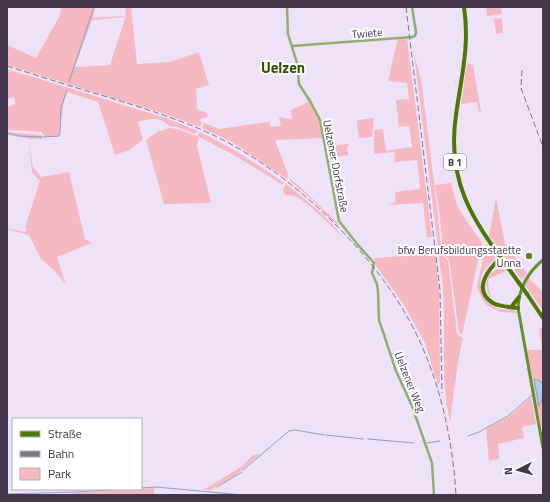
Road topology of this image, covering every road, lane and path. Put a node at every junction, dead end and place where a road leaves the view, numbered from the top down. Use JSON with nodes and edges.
{"nodes":[{"id":1,"x":287,"y":7,"type":"edge"},
{"id":2,"x":412,"y":7,"type":"edge"},
{"id":3,"x":464,"y":7,"type":"edge"},
{"id":4,"x":291,"y":46,"type":"junction"},
{"id":5,"x":502,"y":260,"type":"junction"},
{"id":6,"x":543,"y":260,"type":"edge"},
{"id":7,"x":372,"y":274,"type":"joint"},
{"id":8,"x":520,"y":297,"type":"junction"},
{"id":9,"x":504,"y":306,"type":"junction"},
{"id":10,"x":512,"y":306,"type":"junction"},
{"id":11,"x":518,"y":307,"type":"junction"},
{"id":12,"x":543,"y":318,"type":"edge"},
{"id":13,"x":543,"y":448,"type":"edge"},
{"id":14,"x":434,"y":495,"type":"edge"}],
"edges":[{"from":1,"to":4,"type":"street","name":"Uelzener Dorfstraße"},
{"from":2,"to":4,"type":"street","name":"Twiete"},
{"from":3,"to":5,"type":"main road","number":"B 1"},
{"from":4,"to":7,"type":"street","name":"Uelzener Dorfstraße"},
{"from":5,"to":9,"type":"main road"},
{"from":5,"to":12,"type":"main road","number":"B 1","bridge":true},
{"from":6,"to":8,"type":"main road"},
{"from":7,"to":14,"type":"street","name":"Uelzener Weg"},
{"from":8,"to":10,"type":"main road"},
{"from":8,"to":11,"type":"main road"},
{"from":9,"to":10,"type":"main road"},
{"from":9,"to":11,"type":"main road"},
{"from":10,"to":11,"type":"main road"},
{"from":11,"to":13,"type":"main road"}]}
